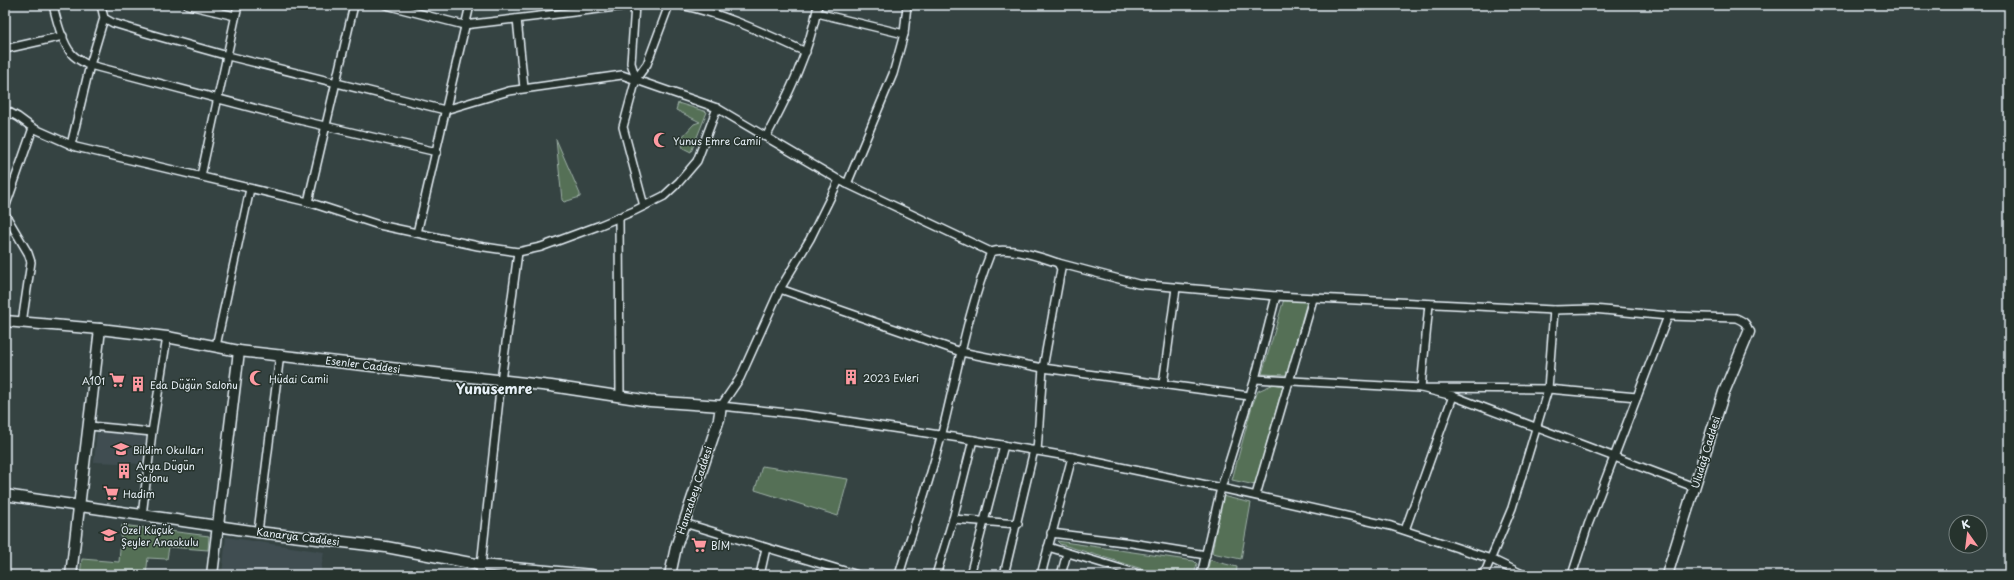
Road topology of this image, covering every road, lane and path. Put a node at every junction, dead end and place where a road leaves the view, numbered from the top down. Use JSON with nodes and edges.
{"nodes":[{"id":1,"x":53,"y":5,"type":"edge"},
{"id":2,"x":101,"y":5,"type":"edge"},
{"id":3,"x":188,"y":5,"type":"edge"},
{"id":4,"x":238,"y":5,"type":"edge"},
{"id":5,"x":354,"y":5,"type":"edge"},
{"id":6,"x":386,"y":5,"type":"edge"},
{"id":7,"x":470,"y":5,"type":"edge"},
{"id":8,"x":634,"y":5,"type":"edge"},
{"id":9,"x":669,"y":5,"type":"edge"},
{"id":10,"x":681,"y":5,"type":"edge"},
{"id":11,"x":908,"y":5,"type":"edge"},
{"id":12,"x":817,"y":9,"type":"edge"},
{"id":13,"x":235,"y":16,"type":"junction"},
{"id":14,"x":104,"y":18,"type":"junction"},
{"id":15,"x":517,"y":19,"type":"junction"},
{"id":16,"x":464,"y":25,"type":"junction"},
{"id":17,"x":904,"y":34,"type":"junction"},
{"id":18,"x":63,"y":36,"type":"junction"},
{"id":19,"x":5,"y":49,"type":"edge"},
{"id":20,"x":806,"y":52,"type":"junction"},
{"id":21,"x":228,"y":56,"type":"junction"},
{"id":22,"x":90,"y":65,"type":"junction"},
{"id":23,"x":636,"y":79,"type":"junction"},
{"id":24,"x":336,"y":82,"type":"junction"},
{"id":25,"x":524,"y":88,"type":"junction"},
{"id":26,"x":219,"y":99,"type":"junction"},
{"id":27,"x":717,"y":108,"type":"junction"},
{"id":28,"x":5,"y":110,"type":"edge"},
{"id":29,"x":445,"y":110,"type":"junction"},
{"id":30,"x":327,"y":127,"type":"junction"},
{"id":31,"x":33,"y":128,"type":"junction"},
{"id":32,"x":766,"y":137,"type":"junction"},
{"id":33,"x":71,"y":144,"type":"junction"},
{"id":34,"x":437,"y":152,"type":"junction"},
{"id":35,"x":201,"y":176,"type":"junction"},
{"id":36,"x":839,"y":180,"type":"junction"},
{"id":37,"x":847,"y":184,"type":"junction"},
{"id":38,"x":250,"y":189,"type":"junction"},
{"id":39,"x":308,"y":202,"type":"junction"},
{"id":40,"x":644,"y":206,"type":"junction"},
{"id":41,"x":5,"y":208,"type":"edge"},
{"id":42,"x":5,"y":214,"type":"edge"},
{"id":43,"x":619,"y":217,"type":"junction"},
{"id":44,"x":417,"y":233,"type":"junction"},
{"id":45,"x":518,"y":252,"type":"junction"},
{"id":46,"x":991,"y":252,"type":"junction"},
{"id":47,"x":1058,"y":263,"type":"junction"},
{"id":48,"x":1176,"y":288,"type":"junction"},
{"id":49,"x":780,"y":289,"type":"junction"},
{"id":50,"x":1276,"y":296,"type":"junction"},
{"id":51,"x":1313,"y":299,"type":"junction"},
{"id":52,"x":1429,"y":304,"type":"junction"},
{"id":53,"x":1554,"y":310,"type":"junction"},
{"id":54,"x":1668,"y":316,"type":"junction"},
{"id":55,"x":5,"y":321,"type":"edge"},
{"id":56,"x":22,"y":323,"type":"junction"},
{"id":57,"x":100,"y":329,"type":"junction"},
{"id":58,"x":1749,"y":332,"type":"joint"},
{"id":59,"x":167,"y":337,"type":"junction"},
{"id":60,"x":216,"y":346,"type":"junction"},
{"id":61,"x":239,"y":351,"type":"junction"},
{"id":62,"x":962,"y":352,"type":"junction"},
{"id":63,"x":280,"y":354,"type":"junction"},
{"id":64,"x":1043,"y":368,"type":"junction"},
{"id":65,"x":1255,"y":379,"type":"junction"},
{"id":66,"x":501,"y":381,"type":"junction"},
{"id":67,"x":1289,"y":381,"type":"junction"},
{"id":68,"x":1163,"y":384,"type":"junction"},
{"id":69,"x":1421,"y":388,"type":"junction"},
{"id":70,"x":1548,"y":389,"type":"junction"},
{"id":71,"x":620,"y":396,"type":"junction"},
{"id":72,"x":1249,"y":396,"type":"junction"},
{"id":73,"x":1453,"y":396,"type":"junction"},
{"id":74,"x":1637,"y":397,"type":"junction"},
{"id":75,"x":721,"y":406,"type":"junction"},
{"id":76,"x":90,"y":426,"type":"junction"},
{"id":77,"x":1537,"y":428,"type":"junction"},
{"id":78,"x":152,"y":432,"type":"junction"},
{"id":79,"x":942,"y":435,"type":"junction"},
{"id":80,"x":973,"y":440,"type":"junction"},
{"id":81,"x":1004,"y":445,"type":"junction"},
{"id":82,"x":1036,"y":451,"type":"junction"},
{"id":83,"x":1072,"y":456,"type":"junction"},
{"id":84,"x":1614,"y":457,"type":"junction"},
{"id":85,"x":1694,"y":487,"type":"junction"},
{"id":86,"x":1222,"y":488,"type":"junction"},
{"id":87,"x":5,"y":495,"type":"edge"},
{"id":88,"x":1256,"y":495,"type":"junction"},
{"id":89,"x":80,"y":506,"type":"junction"},
{"id":90,"x":142,"y":516,"type":"junction"},
{"id":91,"x":953,"y":519,"type":"junction"},
{"id":92,"x":984,"y":521,"type":"junction"},
{"id":93,"x":684,"y":523,"type":"junction"},
{"id":94,"x":1018,"y":524,"type":"junction"},
{"id":95,"x":217,"y":526,"type":"junction"},
{"id":96,"x":1405,"y":530,"type":"junction"},
{"id":97,"x":258,"y":532,"type":"junction"},
{"id":98,"x":1051,"y":533,"type":"junction"},
{"id":99,"x":1048,"y":547,"type":"junction"},
{"id":100,"x":766,"y":548,"type":"junction"},
{"id":101,"x":1067,"y":553,"type":"junction"},
{"id":102,"x":1206,"y":555,"type":"junction"},
{"id":103,"x":1491,"y":559,"type":"junction"},
{"id":104,"x":480,"y":570,"type":"edge"},
{"id":105,"x":72,"y":575,"type":"edge"},
{"id":106,"x":212,"y":575,"type":"edge"},
{"id":107,"x":592,"y":575,"type":"edge"},
{"id":108,"x":670,"y":575,"type":"edge"},
{"id":109,"x":760,"y":575,"type":"edge"},
{"id":110,"x":858,"y":575,"type":"edge"},
{"id":111,"x":899,"y":575,"type":"edge"},
{"id":112,"x":936,"y":575,"type":"edge"},
{"id":113,"x":970,"y":575,"type":"edge"},
{"id":114,"x":1004,"y":575,"type":"edge"},
{"id":115,"x":1041,"y":575,"type":"edge"},
{"id":116,"x":1061,"y":575,"type":"edge"},
{"id":117,"x":1142,"y":575,"type":"edge"},
{"id":118,"x":1201,"y":575,"type":"edge"},
{"id":119,"x":1481,"y":575,"type":"edge"},
{"id":120,"x":1524,"y":575,"type":"edge"},
{"id":121,"x":1572,"y":575,"type":"edge"},
{"id":122,"x":1667,"y":575,"type":"edge"}],
"edges":[{"from":1,"to":18,"type":"street"},
{"from":2,"to":14,"type":"street"},
{"from":3,"to":13,"type":"street"},
{"from":4,"to":13,"type":"street"},
{"from":5,"to":24,"type":"street"},
{"from":6,"to":16,"type":"street"},
{"from":7,"to":16,"type":"street"},
{"from":8,"to":15,"type":"street"},
{"from":8,"to":23,"type":"street"},
{"from":9,"to":23,"type":"street"},
{"from":10,"to":20,"type":"street"},
{"from":11,"to":17,"type":"street"},
{"from":12,"to":17,"type":"street"},
{"from":12,"to":20,"type":"street"},
{"from":13,"to":21,"type":"street"},
{"from":14,"to":21,"type":"street"},
{"from":14,"to":22,"type":"street"},
{"from":15,"to":16,"type":"street"},
{"from":15,"to":25,"type":"street"},
{"from":16,"to":29,"type":"street"},
{"from":17,"to":37,"type":"street"},
{"from":18,"to":19,"type":"street"},
{"from":18,"to":22,"type":"street"},
{"from":20,"to":32,"type":"street"},
{"from":21,"to":24,"type":"street"},
{"from":21,"to":26,"type":"street"},
{"from":22,"to":26,"type":"street"},
{"from":22,"to":33,"type":"street"},
{"from":23,"to":25,"type":"street"},
{"from":23,"to":27,"type":"street"},
{"from":23,"to":40,"type":"street"},
{"from":24,"to":29,"type":"street"},
{"from":24,"to":30,"type":"street"},
{"from":25,"to":29,"type":"street"},
{"from":26,"to":30,"type":"street"},
{"from":26,"to":35,"type":"street"},
{"from":27,"to":32,"type":"street"},
{"from":27,"to":40,"type":"street"},
{"from":28,"to":31,"type":"street"},
{"from":29,"to":34,"type":"street"},
{"from":30,"to":34,"type":"street"},
{"from":30,"to":39,"type":"street"},
{"from":31,"to":33,"type":"street"},
{"from":31,"to":41,"type":"street"},
{"from":32,"to":36,"type":"street"},
{"from":33,"to":35,"type":"street"},
{"from":34,"to":44,"type":"street"},
{"from":35,"to":38,"type":"street"},
{"from":36,"to":37,"type":"street"},
{"from":36,"to":49,"type":"street"},
{"from":37,"to":46,"type":"street"},
{"from":38,"to":39,"type":"street"},
{"from":38,"to":60,"type":"street"},
{"from":39,"to":44,"type":"street"},
{"from":40,"to":43,"type":"street"},
{"from":42,"to":56,"type":"street"},
{"from":43,"to":45,"type":"street"},
{"from":43,"to":71,"type":"street"},
{"from":44,"to":45,"type":"street"},
{"from":45,"to":66,"type":"street"},
{"from":46,"to":47,"type":"street"},
{"from":46,"to":62,"type":"street"},
{"from":47,"to":48,"type":"street"},
{"from":47,"to":64,"type":"street"},
{"from":48,"to":50,"type":"street"},
{"from":48,"to":68,"type":"street"},
{"from":49,"to":62,"type":"street"},
{"from":49,"to":75,"type":"street"},
{"from":50,"to":51,"type":"street"},
{"from":50,"to":65,"type":"street"},
{"from":51,"to":52,"type":"street"},
{"from":51,"to":67,"type":"street"},
{"from":52,"to":53,"type":"street"},
{"from":52,"to":69,"type":"street"},
{"from":53,"to":54,"type":"street"},
{"from":53,"to":70,"type":"street"},
{"from":54,"to":58,"type":"street"},
{"from":54,"to":74,"type":"street"},
{"from":55,"to":56,"type":"street","name":"Esenler Caddesi"},
{"from":56,"to":57,"type":"street","name":"Esenler Caddesi"},
{"from":57,"to":59,"type":"street","name":"Esenler Caddesi"},
{"from":57,"to":76,"type":"street"},
{"from":58,"to":85,"type":"street","name":"Uludağ Caddesi"},
{"from":59,"to":60,"type":"street","name":"Esenler Caddesi"},
{"from":59,"to":78,"type":"street"},
{"from":60,"to":61,"type":"street","name":"Esenler Caddesi"},
{"from":61,"to":63,"type":"street","name":"Esenler Caddesi"},
{"from":61,"to":95,"type":"street"},
{"from":62,"to":64,"type":"street"},
{"from":62,"to":79,"type":"street"},
{"from":63,"to":66,"type":"street","name":"Esenler Caddesi"},
{"from":63,"to":97,"type":"street"},
{"from":64,"to":68,"type":"street"},
{"from":64,"to":82,"type":"street"},
{"from":65,"to":67,"type":"street"},
{"from":65,"to":72,"type":"street"},
{"from":66,"to":71,"type":"street","name":"Esenler Caddesi"},
{"from":66,"to":104,"type":"street"},
{"from":67,"to":69,"type":"street"},
{"from":67,"to":88,"type":"street"},
{"from":68,"to":72,"type":"street"},
{"from":69,"to":70,"type":"street"},
{"from":69,"to":73,"type":"street"},
{"from":70,"to":74,"type":"street"},
{"from":70,"to":77,"type":"street"},
{"from":71,"to":75,"type":"street","name":"Esenler Caddesi"},
{"from":72,"to":86,"type":"street"},
{"from":73,"to":77,"type":"street"},
{"from":73,"to":96,"type":"street"},
{"from":74,"to":84,"type":"street"},
{"from":75,"to":79,"type":"street"},
{"from":75,"to":93,"type":"street","name":"Hamzabey Caddesi"},
{"from":76,"to":78,"type":"street"},
{"from":76,"to":89,"type":"street"},
{"from":77,"to":84,"type":"street"},
{"from":77,"to":103,"type":"street"},
{"from":78,"to":90,"type":"street"},
{"from":79,"to":80,"type":"street"},
{"from":79,"to":111,"type":"street"},
{"from":80,"to":81,"type":"street"},
{"from":80,"to":91,"type":"street"},
{"from":81,"to":82,"type":"street"},
{"from":81,"to":92,"type":"street"},
{"from":82,"to":83,"type":"street"},
{"from":82,"to":94,"type":"street"},
{"from":83,"to":86,"type":"street"},
{"from":83,"to":98,"type":"street"},
{"from":84,"to":85,"type":"street"},
{"from":84,"to":121,"type":"street"},
{"from":85,"to":122,"type":"street","name":"Uludağ Caddesi"},
{"from":86,"to":88,"type":"street"},
{"from":86,"to":102,"type":"street"},
{"from":87,"to":89,"type":"street","name":"Kanarya Caddesi"},
{"from":88,"to":96,"type":"street"},
{"from":89,"to":90,"type":"street","name":"Kanarya Caddesi"},
{"from":89,"to":105,"type":"street"},
{"from":90,"to":95,"type":"street","name":"Kanarya Caddesi"},
{"from":91,"to":92,"type":"street"},
{"from":91,"to":112,"type":"street"},
{"from":92,"to":94,"type":"street"},
{"from":92,"to":113,"type":"street"},
{"from":93,"to":100,"type":"street"},
{"from":93,"to":108,"type":"street","name":"Hamzabey Caddesi"},
{"from":94,"to":114,"type":"street"},
{"from":95,"to":97,"type":"street","name":"Kanarya Caddesi"},
{"from":95,"to":106,"type":"street"},
{"from":96,"to":103,"type":"street"},
{"from":97,"to":104,"type":"street","name":"Kanarya Caddesi"},
{"from":98,"to":99,"type":"street"},
{"from":98,"to":102,"type":"street"},
{"from":99,"to":101,"type":"street"},
{"from":99,"to":115,"type":"street"},
{"from":100,"to":109,"type":"street"},
{"from":100,"to":110,"type":"street"},
{"from":101,"to":116,"type":"street"},
{"from":101,"to":117,"type":"street"},
{"from":102,"to":118,"type":"street"},
{"from":103,"to":119,"type":"street"},
{"from":103,"to":120,"type":"street"},
{"from":104,"to":107,"type":"street","name":"Kanarya Caddesi"}]}
